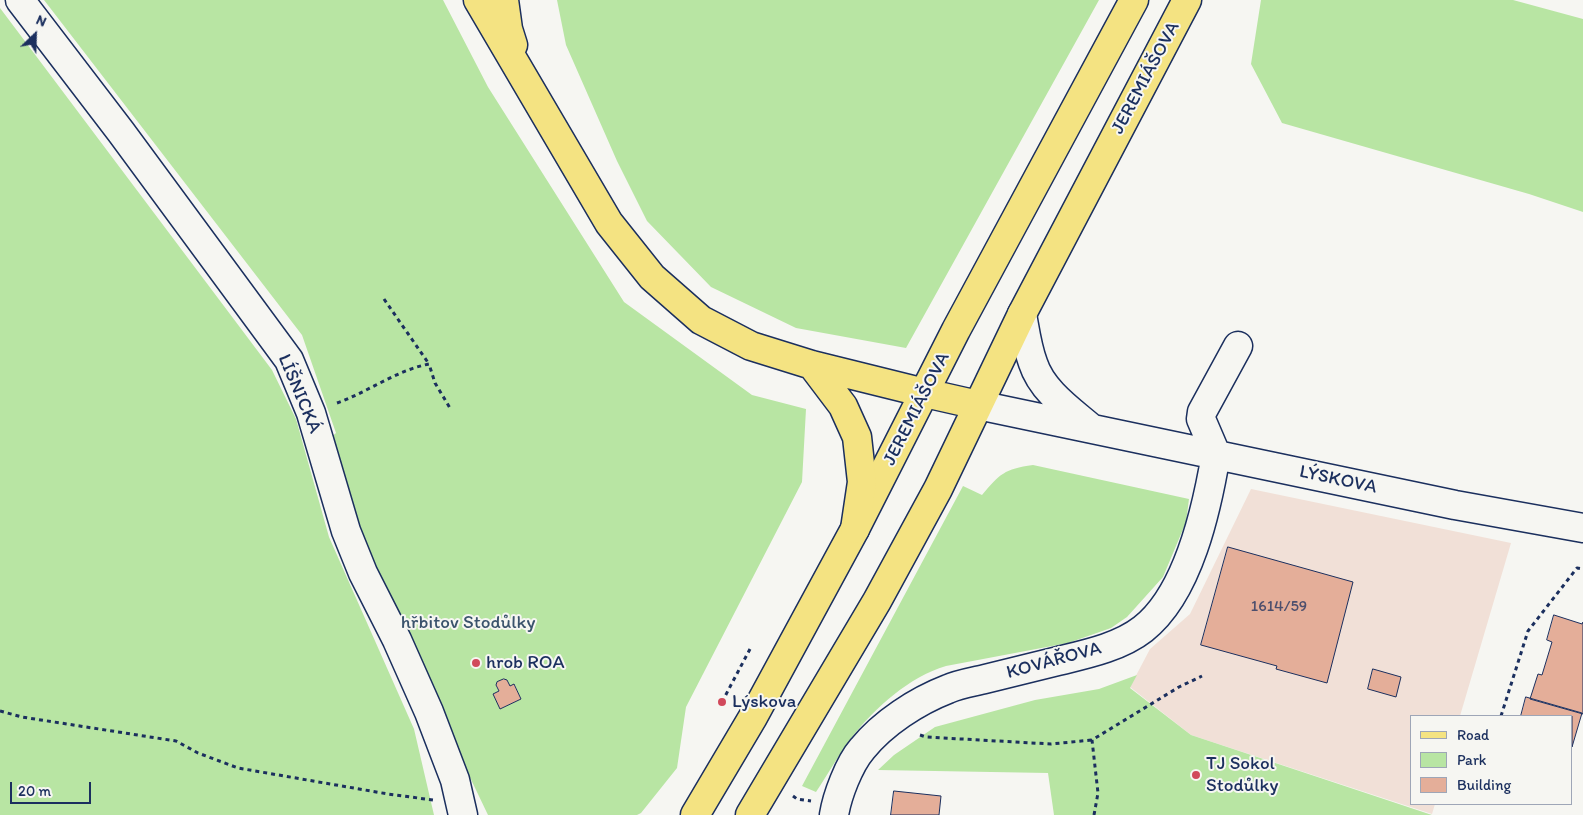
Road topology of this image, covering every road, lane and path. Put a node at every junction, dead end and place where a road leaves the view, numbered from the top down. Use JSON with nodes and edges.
{"nodes":[{"id":1,"x":20,"y":0,"type":"edge"},
{"id":2,"x":478,"y":0,"type":"edge"},
{"id":3,"x":504,"y":0,"type":"edge"},
{"id":4,"x":1134,"y":0,"type":"edge"},
{"id":5,"x":1187,"y":0,"type":"edge"},
{"id":6,"x":525,"y":80,"type":"junction"},
{"id":7,"x":384,"y":299,"type":"dead end"},
{"id":8,"x":1022,"y":314,"type":"junction"},
{"id":9,"x":1238,"y":346,"type":"dead end"},
{"id":10,"x":429,"y":364,"type":"junction"},
{"id":11,"x":812,"y":365,"type":"junction"},
{"id":12,"x":925,"y":393,"type":"junction"},
{"id":13,"x":978,"y":405,"type":"junction"},
{"id":14,"x":450,"y":408,"type":"dead end"},
{"id":15,"x":311,"y":413,"type":"junction"},
{"id":16,"x":1093,"y":429,"type":"junction"},
{"id":17,"x":1216,"y":454,"type":"junction"},
{"id":18,"x":1583,"y":528,"type":"edge"},
{"id":19,"x":855,"y":529,"type":"junction"},
{"id":20,"x":1583,"y":569,"type":"edge"},
{"id":21,"x":750,"y":649,"type":"dead end"},
{"id":22,"x":1202,"y":676,"type":"dead end"},
{"id":23,"x":722,"y":702,"type":"dead end"},
{"id":24,"x":0,"y":711,"type":"edge"},
{"id":25,"x":1501,"y":715,"type":"edge"},
{"id":26,"x":886,"y":725,"type":"junction"},
{"id":27,"x":1092,"y":740,"type":"junction"},
{"id":28,"x":462,"y":810,"type":"edge"},
{"id":29,"x":695,"y":815,"type":"edge"},
{"id":30,"x":750,"y":815,"type":"edge"},
{"id":31,"x":834,"y":815,"type":"edge"},
{"id":32,"x":1094,"y":815,"type":"edge"}],
"edges":[{"from":1,"to":15,"type":"street","name":"LÍŠNICKÁ"},
{"from":2,"to":6,"type":"main road"},
{"from":3,"to":6,"type":"main road"},
{"from":4,"to":12,"type":"main road","name":"JEREMIÁŠOVA"},
{"from":5,"to":8,"type":"main road","name":"JEREMIÁŠOVA"},
{"from":6,"to":11,"type":"main road"},
{"from":7,"to":10,"type":"path"},
{"from":8,"to":13,"type":"main road","name":"JEREMIÁŠOVA"},
{"from":8,"to":16,"type":"street","name":"LÝSKOVA"},
{"from":9,"to":17,"type":"street"},
{"from":10,"to":14,"type":"path"},
{"from":10,"to":15,"type":"path"},
{"from":11,"to":12,"type":"main road"},
{"from":11,"to":19,"type":"main road"},
{"from":12,"to":13,"type":"main road"},
{"from":12,"to":19,"type":"main road","name":"JEREMIÁŠOVA"},
{"from":13,"to":16,"type":"street","name":"LÝSKOVA"},
{"from":13,"to":30,"type":"main road","name":"JEREMIÁŠOVA"},
{"from":15,"to":28,"type":"street","name":"LÍŠNICKÁ"},
{"from":16,"to":17,"type":"street","name":"LÝSKOVA"},
{"from":17,"to":18,"type":"street","name":"LÝSKOVA"},
{"from":17,"to":26,"type":"street","name":"KOVÁŘOVA"},
{"from":19,"to":29,"type":"main road","name":"JEREMIÁŠOVA"},
{"from":20,"to":25,"type":"path"},
{"from":21,"to":23,"type":"path"},
{"from":22,"to":27,"type":"path"},
{"from":24,"to":28,"type":"path"},
{"from":26,"to":27,"type":"path"},
{"from":26,"to":31,"type":"street","name":"KOVÁŘOVA"},
{"from":27,"to":32,"type":"path"}]}
